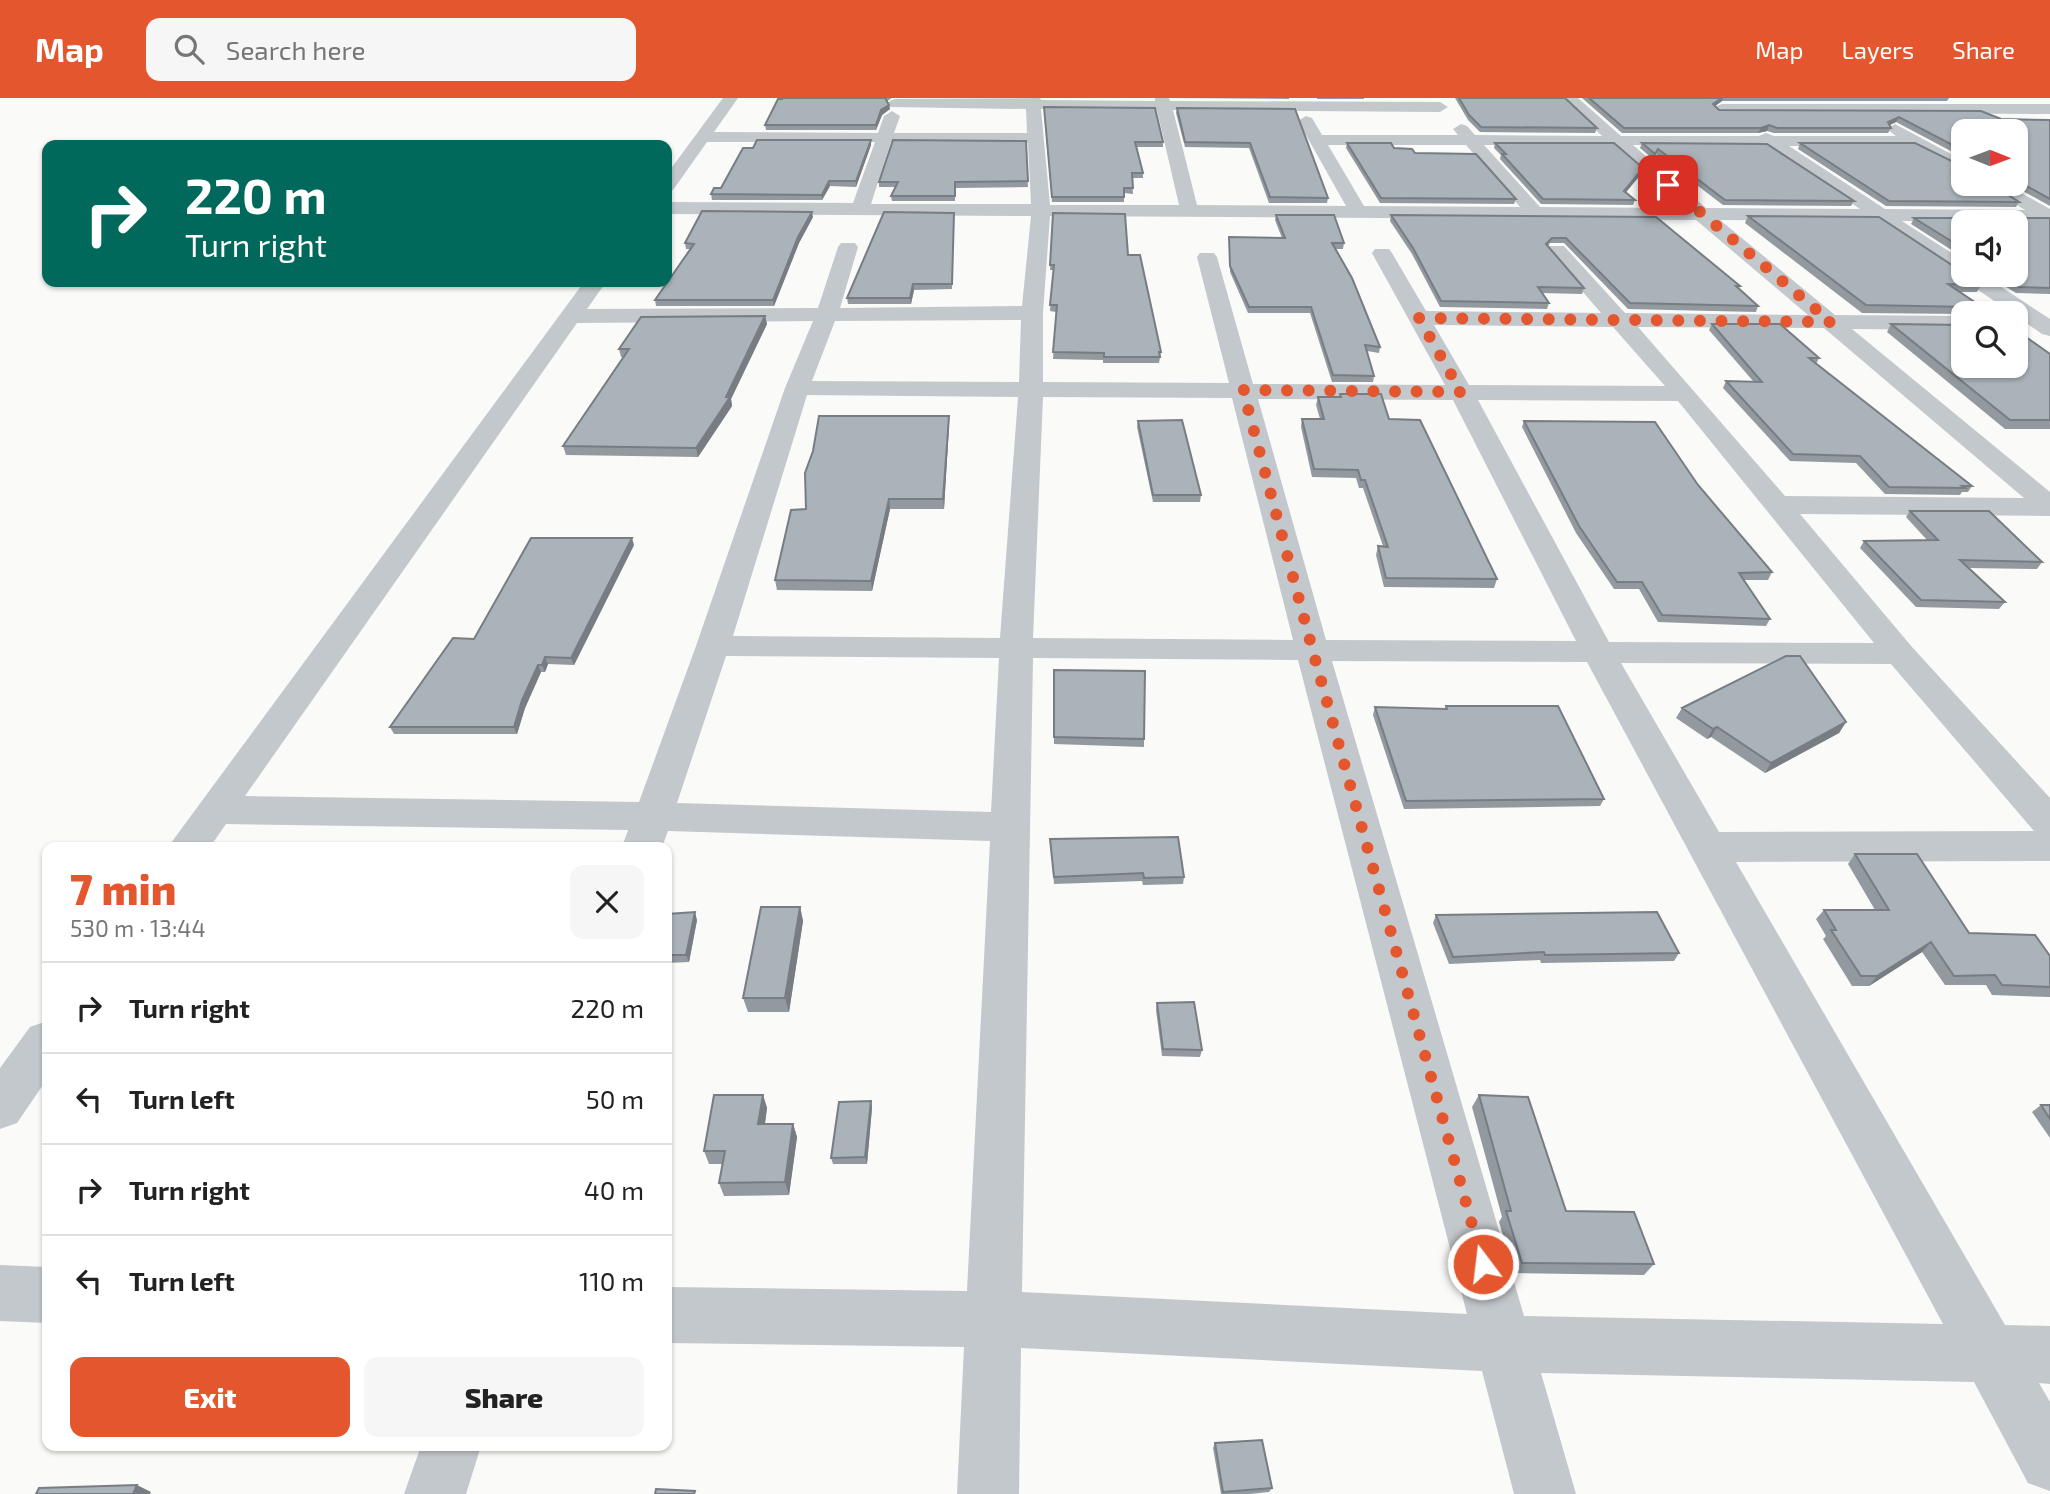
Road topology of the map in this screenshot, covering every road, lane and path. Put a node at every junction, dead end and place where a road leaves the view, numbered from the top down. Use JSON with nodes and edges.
{"nodes":[{"id":1,"x":731,"y":98,"type":"edge"},
{"id":2,"x":1569,"y":98,"type":"edge"},
{"id":3,"x":1706,"y":98,"type":"edge"},
{"id":4,"x":1840,"y":98,"type":"edge"},
{"id":5,"x":1975,"y":98,"type":"edge"},
{"id":6,"x":896,"y":101,"type":"edge"},
{"id":7,"x":1163,"y":102,"type":"edge"},
{"id":8,"x":1295,"y":102,"type":"edge"},
{"id":9,"x":1437,"y":102,"type":"edge"},
{"id":10,"x":1722,"y":109,"type":"junction"},
{"id":11,"x":1860,"y":109,"type":"junction"},
{"id":12,"x":2050,"y":109,"type":"edge"},
{"id":13,"x":2000,"y":110,"type":"junction"},
{"id":14,"x":1033,"y":114,"type":"edge"},
{"id":15,"x":2037,"y":128,"type":"edge"},
{"id":16,"x":702,"y":137,"type":"junction"},
{"id":17,"x":884,"y":138,"type":"junction"},
{"id":18,"x":1317,"y":140,"type":"junction"},
{"id":19,"x":1471,"y":140,"type":"junction"},
{"id":20,"x":1617,"y":140,"type":"junction"},
{"id":21,"x":1770,"y":141,"type":"junction"},
{"id":22,"x":1916,"y":141,"type":"junction"},
{"id":23,"x":1951,"y":161,"type":"edge"},
{"id":24,"x":672,"y":180,"type":"edge"},
{"id":25,"x":2013,"y":196,"type":"edge"},
{"id":26,"x":672,"y":208,"type":"edge"},
{"id":27,"x":860,"y":210,"type":"junction"},
{"id":28,"x":1041,"y":212,"type":"junction"},
{"id":29,"x":1190,"y":213,"type":"junction"},
{"id":30,"x":1359,"y":213,"type":"junction"},
{"id":31,"x":1536,"y":214,"type":"junction"},
{"id":32,"x":1701,"y":214,"type":"junction"},
{"id":33,"x":1878,"y":215,"type":"junction"},
{"id":34,"x":2049,"y":216,"type":"edge"},
{"id":35,"x":848,"y":247,"type":"dead end"},
{"id":36,"x":1558,"y":250,"type":"edge"},
{"id":37,"x":1382,"y":253,"type":"dead end"},
{"id":38,"x":1207,"y":257,"type":"dead end"},
{"id":39,"x":1951,"y":263,"type":"edge"},
{"id":40,"x":591,"y":287,"type":"edge"},
{"id":41,"x":1988,"y":287,"type":"edge"},
{"id":42,"x":1032,"y":313,"type":"junction"},
{"id":43,"x":827,"y":314,"type":"junction"},
{"id":44,"x":569,"y":316,"type":"junction"},
{"id":45,"x":1419,"y":318,"type":"junction"},
{"id":46,"x":1618,"y":320,"type":"junction"},
{"id":47,"x":1831,"y":322,"type":"junction"},
{"id":48,"x":1951,"y":323,"type":"edge"},
{"id":49,"x":2028,"y":325,"type":"edge"},
{"id":50,"x":2048,"y":326,"type":"edge"},
{"id":51,"x":797,"y":388,"type":"junction"},
{"id":52,"x":1243,"y":390,"type":"junction"},
{"id":53,"x":1031,"y":391,"type":"junction"},
{"id":54,"x":1461,"y":392,"type":"junction"},
{"id":55,"x":1685,"y":394,"type":"junction"},
{"id":56,"x":1778,"y":505,"type":"junction"},
{"id":57,"x":2050,"y":506,"type":"edge"},
{"id":58,"x":713,"y":646,"type":"junction"},
{"id":59,"x":1016,"y":646,"type":"junction"},
{"id":60,"x":1312,"y":648,"type":"junction"},
{"id":61,"x":1598,"y":652,"type":"junction"},
{"id":62,"x":1900,"y":654,"type":"junction"},
{"id":63,"x":215,"y":810,"type":"junction"},
{"id":64,"x":2050,"y":823,"type":"edge"},
{"id":65,"x":1010,"y":827,"type":"junction"},
{"id":66,"x":647,"y":831,"type":"edge"},
{"id":67,"x":192,"y":842,"type":"edge"},
{"id":68,"x":2050,"y":846,"type":"edge"},
{"id":69,"x":1709,"y":847,"type":"junction"},
{"id":70,"x":42,"y":1048,"type":"edge"},
{"id":71,"x":0,"y":1107,"type":"edge"},
{"id":72,"x":0,"y":1293,"type":"edge"},
{"id":73,"x":42,"y":1295,"type":"edge"},
{"id":74,"x":672,"y":1315,"type":"edge"},
{"id":75,"x":995,"y":1319,"type":"junction"},
{"id":76,"x":1505,"y":1344,"type":"junction"},
{"id":77,"x":1988,"y":1353,"type":"junction"},
{"id":78,"x":2050,"y":1355,"type":"edge"},
{"id":79,"x":449,"y":1451,"type":"edge"},
{"id":80,"x":2050,"y":1461,"type":"edge"},
{"id":81,"x":435,"y":1494,"type":"edge"},
{"id":82,"x":988,"y":1494,"type":"edge"},
{"id":83,"x":1545,"y":1494,"type":"edge"}],
"edges":[{"from":1,"to":16,"type":"street"},
{"from":2,"to":20,"type":"street"},
{"from":3,"to":10,"type":"street"},
{"from":4,"to":11,"type":"street"},
{"from":5,"to":13,"type":"street"},
{"from":6,"to":14,"type":"street"},
{"from":6,"to":17,"type":"street"},
{"from":7,"to":8,"type":"street"},
{"from":7,"to":14,"type":"street"},
{"from":7,"to":29,"type":"street"},
{"from":8,"to":9,"type":"street"},
{"from":8,"to":18,"type":"street"},
{"from":9,"to":19,"type":"street"},
{"from":10,"to":11,"type":"street"},
{"from":10,"to":21,"type":"street"},
{"from":11,"to":13,"type":"street"},
{"from":11,"to":22,"type":"street"},
{"from":12,"to":13,"type":"street"},
{"from":13,"to":15,"type":"street"},
{"from":14,"to":17,"type":"street"},
{"from":14,"to":28,"type":"street"},
{"from":16,"to":17,"type":"street"},
{"from":16,"to":24,"type":"street"},
{"from":17,"to":27,"type":"street"},
{"from":18,"to":19,"type":"street"},
{"from":18,"to":30,"type":"street"},
{"from":19,"to":20,"type":"street"},
{"from":19,"to":31,"type":"street"},
{"from":20,"to":21,"type":"street"},
{"from":20,"to":32,"type":"street"},
{"from":21,"to":22,"type":"street"},
{"from":21,"to":33,"type":"street"},
{"from":22,"to":23,"type":"street"},
{"from":25,"to":34,"type":"street"},
{"from":26,"to":27,"type":"street"},
{"from":27,"to":28,"type":"street"},
{"from":28,"to":29,"type":"street"},
{"from":28,"to":42,"type":"street"},
{"from":29,"to":30,"type":"street"},
{"from":30,"to":31,"type":"street"},
{"from":31,"to":32,"type":"street"},
{"from":32,"to":33,"type":"street"},
{"from":32,"to":47,"type":"street"},
{"from":33,"to":34,"type":"street"},
{"from":33,"to":39,"type":"street"},
{"from":35,"to":43,"type":"street"},
{"from":36,"to":46,"type":"street"},
{"from":37,"to":45,"type":"street"},
{"from":38,"to":52,"type":"street"},
{"from":40,"to":44,"type":"street"},
{"from":41,"to":50,"type":"street"},
{"from":42,"to":43,"type":"street"},
{"from":42,"to":53,"type":"street"},
{"from":43,"to":44,"type":"street"},
{"from":43,"to":51,"type":"street"},
{"from":44,"to":63,"type":"street"},
{"from":45,"to":46,"type":"street"},
{"from":45,"to":54,"type":"street"},
{"from":46,"to":47,"type":"street"},
{"from":46,"to":55,"type":"street"},
{"from":47,"to":48,"type":"street"},
{"from":47,"to":57,"type":"street"},
{"from":49,"to":50,"type":"street"},
{"from":51,"to":53,"type":"street"},
{"from":51,"to":58,"type":"street"},
{"from":52,"to":53,"type":"street"},
{"from":52,"to":54,"type":"street"},
{"from":52,"to":60,"type":"street"},
{"from":53,"to":59,"type":"street"},
{"from":54,"to":55,"type":"street"},
{"from":54,"to":61,"type":"street"},
{"from":55,"to":56,"type":"street"},
{"from":56,"to":57,"type":"street"},
{"from":56,"to":62,"type":"street"},
{"from":58,"to":59,"type":"street"},
{"from":58,"to":66,"type":"street"},
{"from":59,"to":60,"type":"street"},
{"from":59,"to":65,"type":"street"},
{"from":60,"to":61,"type":"street"},
{"from":60,"to":76,"type":"street"},
{"from":61,"to":62,"type":"street"},
{"from":61,"to":69,"type":"street"},
{"from":62,"to":64,"type":"street"},
{"from":63,"to":66,"type":"street"},
{"from":63,"to":67,"type":"street"},
{"from":65,"to":66,"type":"street"},
{"from":65,"to":75,"type":"street"},
{"from":68,"to":69,"type":"street"},
{"from":69,"to":77,"type":"street"},
{"from":70,"to":71,"type":"street"},
{"from":72,"to":73,"type":"street"},
{"from":74,"to":75,"type":"street"},
{"from":75,"to":76,"type":"street"},
{"from":75,"to":82,"type":"street"},
{"from":76,"to":77,"type":"street"},
{"from":76,"to":83,"type":"street"},
{"from":77,"to":78,"type":"street"},
{"from":77,"to":80,"type":"street"},
{"from":79,"to":81,"type":"street"}]}
